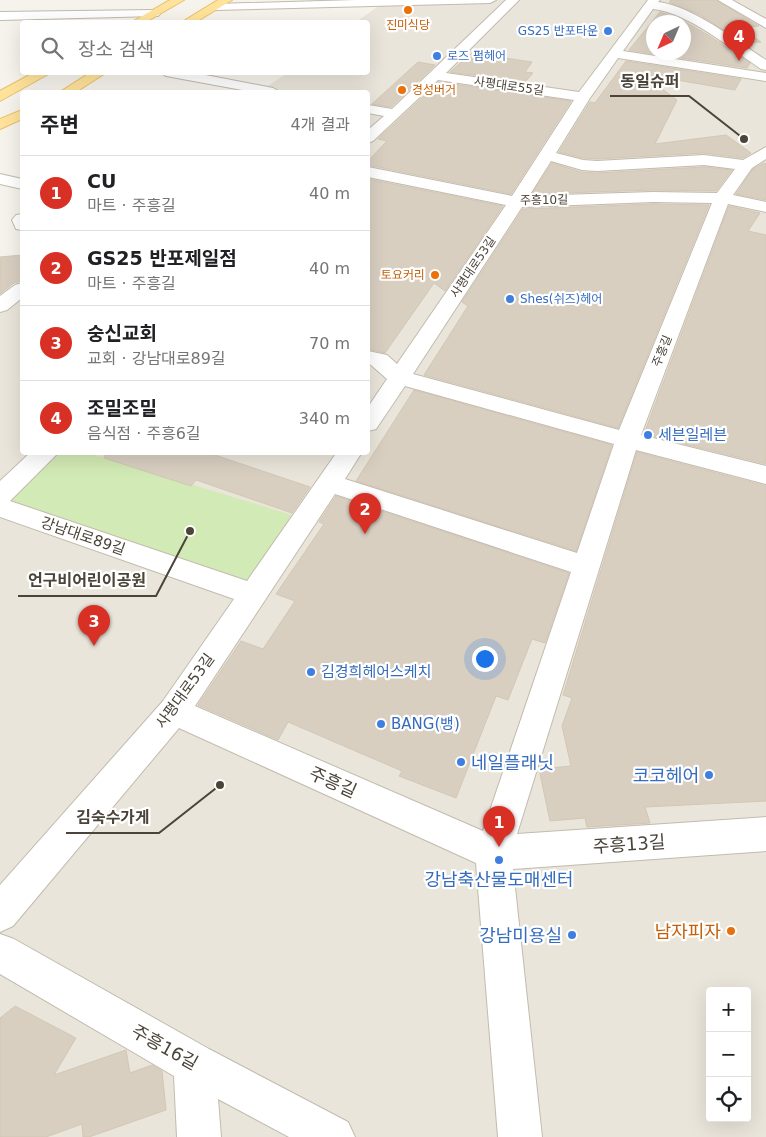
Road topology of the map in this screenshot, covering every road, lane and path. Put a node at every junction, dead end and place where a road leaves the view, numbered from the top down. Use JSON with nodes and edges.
{"nodes":[{"id":1,"x":178,"y":0,"type":"edge"},
{"id":2,"x":490,"y":0,"type":"edge"},
{"id":3,"x":513,"y":0,"type":"edge"},
{"id":4,"x":724,"y":0,"type":"edge"},
{"id":5,"x":371,"y":2,"type":"edge"},
{"id":6,"x":23,"y":3,"type":"dead end"},
{"id":7,"x":221,"y":3,"type":"edge"},
{"id":8,"x":652,"y":3,"type":"edge"},
{"id":9,"x":154,"y":14,"type":"junction"},
{"id":10,"x":358,"y":14,"type":"dead end"},
{"id":11,"x":0,"y":15,"type":"edge"},
{"id":12,"x":142,"y":20,"type":"edge"},
{"id":13,"x":191,"y":20,"type":"edge"},
{"id":14,"x":766,"y":24,"type":"edge"},
{"id":15,"x":614,"y":54,"type":"junction"},
{"id":16,"x":766,"y":66,"type":"edge"},
{"id":17,"x":40,"y":75,"type":"edge"},
{"id":18,"x":96,"y":75,"type":"edge"},
{"id":19,"x":180,"y":75,"type":"edge"},
{"id":20,"x":435,"y":75,"type":"junction"},
{"id":21,"x":766,"y":77,"type":"edge"},
{"id":22,"x":270,"y":78,"type":"dead end"},
{"id":23,"x":70,"y":90,"type":"edge"},
{"id":24,"x":247,"y":90,"type":"edge"},
{"id":25,"x":253,"y":90,"type":"edge"},
{"id":26,"x":0,"y":97,"type":"edge"},
{"id":27,"x":583,"y":97,"type":"junction"},
{"id":28,"x":370,"y":110,"type":"edge"},
{"id":29,"x":395,"y":114,"type":"junction"},
{"id":30,"x":20,"y":115,"type":"edge"},
{"id":31,"x":0,"y":125,"type":"edge"},
{"id":32,"x":370,"y":136,"type":"edge"},
{"id":33,"x":766,"y":152,"type":"edge"},
{"id":34,"x":546,"y":155,"type":"junction"},
{"id":35,"x":746,"y":165,"type":"junction"},
{"id":36,"x":370,"y":172,"type":"edge"},
{"id":37,"x":0,"y":179,"type":"edge"},
{"id":38,"x":20,"y":184,"type":"edge"},
{"id":39,"x":722,"y":198,"type":"junction"},
{"id":40,"x":517,"y":202,"type":"junction"},
{"id":41,"x":766,"y":207,"type":"edge"},
{"id":42,"x":20,"y":291,"type":"edge"},
{"id":43,"x":0,"y":306,"type":"edge"},
{"id":44,"x":370,"y":358,"type":"edge"},
{"id":45,"x":398,"y":377,"type":"junction"},
{"id":46,"x":370,"y":421,"type":"edge"},
{"id":47,"x":626,"y":440,"type":"junction"},
{"id":48,"x":44,"y":455,"type":"edge"},
{"id":49,"x":348,"y":455,"type":"edge"},
{"id":50,"x":766,"y":475,"type":"edge"},
{"id":51,"x":330,"y":483,"type":"junction"},
{"id":52,"x":0,"y":495,"type":"edge"},
{"id":53,"x":0,"y":507,"type":"edge"},
{"id":54,"x":586,"y":566,"type":"junction"},
{"id":55,"x":252,"y":594,"type":"junction"},
{"id":56,"x":174,"y":711,"type":"junction"},
{"id":57,"x":766,"y":834,"type":"edge"},
{"id":58,"x":493,"y":853,"type":"junction"},
{"id":59,"x":0,"y":913,"type":"edge"},
{"id":60,"x":0,"y":953,"type":"edge"},
{"id":61,"x":194,"y":1064,"type":"junction"},
{"id":62,"x":199,"y":1137,"type":"edge"},
{"id":63,"x":333,"y":1137,"type":"edge"},
{"id":64,"x":520,"y":1137,"type":"edge"}],
"edges":[{"from":1,"to":9,"type":"main road"},
{"from":2,"to":5,"type":"street"},
{"from":3,"to":20,"type":"street"},
{"from":4,"to":14,"type":"street"},
{"from":5,"to":7,"type":"street"},
{"from":5,"to":10,"type":"street"},
{"from":6,"to":11,"type":"street"},
{"from":7,"to":13,"type":"main road"},
{"from":8,"to":15,"type":"street","name":"사평대로53길"},
{"from":8,"to":16,"type":"street","name":"사평대로53길"},
{"from":9,"to":11,"type":"street"},
{"from":9,"to":12,"type":"main road"},
{"from":15,"to":21,"type":"street"},
{"from":15,"to":27,"type":"street","name":"사평대로53길"},
{"from":17,"to":26,"type":"main road"},
{"from":18,"to":23,"type":"main road"},
{"from":19,"to":24,"type":"street"},
{"from":20,"to":27,"type":"street","name":"사평대로55길"},
{"from":20,"to":29,"type":"street"},
{"from":22,"to":25,"type":"street"},
{"from":27,"to":34,"type":"street","name":"사평대로53길"},
{"from":28,"to":29,"type":"street"},
{"from":29,"to":32,"type":"street"},
{"from":30,"to":31,"type":"main road"},
{"from":33,"to":35,"type":"street","name":"주흥길"},
{"from":34,"to":35,"type":"street"},
{"from":34,"to":40,"type":"street","name":"사평대로53길"},
{"from":35,"to":39,"type":"street","name":"주흥길"},
{"from":36,"to":40,"type":"street","name":"주흥10길"},
{"from":37,"to":38,"type":"street"},
{"from":39,"to":40,"type":"street","name":"주흥10길"},
{"from":39,"to":41,"type":"street","name":"주흥10길"},
{"from":39,"to":47,"type":"street","name":"주흥길"},
{"from":40,"to":45,"type":"street","name":"사평대로53길"},
{"from":42,"to":43,"type":"street"},
{"from":44,"to":45,"type":"street"},
{"from":45,"to":46,"type":"street","name":"사평대로53길"},
{"from":45,"to":47,"type":"street"},
{"from":47,"to":50,"type":"street"},
{"from":47,"to":54,"type":"street","name":"주흥길"},
{"from":48,"to":52,"type":"street"},
{"from":49,"to":51,"type":"street","name":"사평대로53길"},
{"from":51,"to":54,"type":"street"},
{"from":51,"to":55,"type":"street","name":"사평대로53길"},
{"from":53,"to":55,"type":"street","name":"강남대로89길"},
{"from":54,"to":58,"type":"street","name":"주흥길"},
{"from":55,"to":56,"type":"street","name":"사평대로53길"},
{"from":56,"to":58,"type":"street","name":"주흥길"},
{"from":56,"to":59,"type":"street","name":"사평대로53길"},
{"from":57,"to":58,"type":"street","name":"주흥13길"},
{"from":58,"to":64,"type":"street","name":"주흥길"},
{"from":60,"to":61,"type":"street","name":"주흥16길"},
{"from":61,"to":62,"type":"street"},
{"from":61,"to":63,"type":"street","name":"주흥16길"}]}
